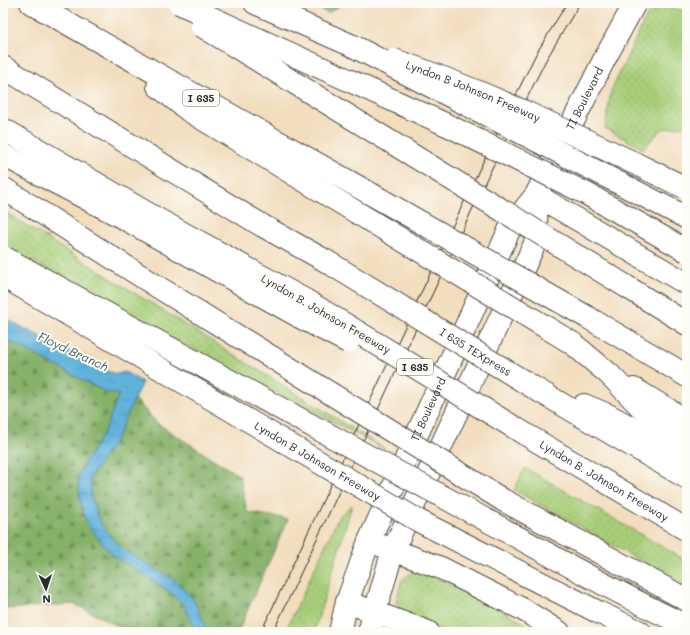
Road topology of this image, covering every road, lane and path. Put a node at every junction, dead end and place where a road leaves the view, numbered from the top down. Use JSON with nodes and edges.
{"nodes":[{"id":1,"x":31,"y":3,"type":"edge"},
{"id":2,"x":164,"y":3,"type":"edge"},
{"id":3,"x":179,"y":3,"type":"edge"},
{"id":4,"x":255,"y":3,"type":"edge"},
{"id":5,"x":635,"y":3,"type":"edge"},
{"id":6,"x":107,"y":46,"type":"junction"},
{"id":7,"x":353,"y":46,"type":"junction"},
{"id":8,"x":3,"y":67,"type":"edge"},
{"id":9,"x":3,"y":129,"type":"edge"},
{"id":10,"x":3,"y":155,"type":"edge"},
{"id":11,"x":3,"y":188,"type":"edge"},
{"id":12,"x":685,"y":188,"type":"edge"},
{"id":13,"x":536,"y":196,"type":"junction"},
{"id":14,"x":687,"y":218,"type":"edge"},
{"id":15,"x":687,"y":251,"type":"edge"},
{"id":16,"x":4,"y":264,"type":"edge"},
{"id":17,"x":687,"y":284,"type":"edge"},
{"id":18,"x":302,"y":309,"type":"junction"},
{"id":19,"x":687,"y":324,"type":"edge"},
{"id":20,"x":609,"y":374,"type":"junction"},
{"id":21,"x":687,"y":376,"type":"edge"},
{"id":22,"x":541,"y":392,"type":"junction"},
{"id":23,"x":687,"y":421,"type":"edge"},
{"id":24,"x":687,"y":443,"type":"edge"},
{"id":25,"x":687,"y":458,"type":"edge"},
{"id":26,"x":687,"y":478,"type":"edge"},
{"id":27,"x":687,"y":530,"type":"edge"},
{"id":28,"x":369,"y":541,"type":"junction"},
{"id":29,"x":393,"y":550,"type":"junction"},
{"id":30,"x":687,"y":600,"type":"edge"},
{"id":31,"x":347,"y":602,"type":"junction"},
{"id":32,"x":371,"y":622,"type":"edge"},
{"id":33,"x":687,"y":626,"type":"edge"},
{"id":34,"x":340,"y":632,"type":"edge"},
{"id":35,"x":428,"y":632,"type":"edge"},
{"id":36,"x":559,"y":632,"type":"edge"},
{"id":37,"x":640,"y":632,"type":"edge"}],
"edges":[{"from":1,"to":6,"type":"main road","number":"I 635"},
{"from":2,"to":19,"type":"main road","bridge":true},
{"from":3,"to":15,"type":"main road","bridge":true},
{"from":4,"to":7,"type":"main road","name":"Lyndon B Johnson Freeway"},
{"from":5,"to":13,"type":"main road","name":"TI Boulevard"},
{"from":6,"to":20,"type":"main road","bridge":true},
{"from":6,"to":21,"type":"main road","number":"I 635","bridge":true},
{"from":7,"to":12,"type":"main road","name":"Lyndon B Johnson Freeway","bridge":true},
{"from":7,"to":14,"type":"main road","bridge":true},
{"from":8,"to":22,"type":"main road","name":"I 635 TEXpress","bridge":true},
{"from":9,"to":18,"type":"main road","name":"Lyndon B. Johnson Freeway","number":"I 635"},
{"from":10,"to":18,"type":"main road"},
{"from":11,"to":30,"type":"main road","bridge":true},
{"from":13,"to":17,"type":"main road"},
{"from":13,"to":28,"type":"main road","name":"TI Boulevard"},
{"from":13,"to":29,"type":"main road","name":"TI Boulevard"},
{"from":16,"to":33,"type":"main road","bridge":true},
{"from":16,"to":37,"type":"main road","name":"Lyndon B Johnson Freeway","bridge":true},
{"from":18,"to":27,"type":"main road","name":"Lyndon B. Johnson Freeway","number":"I 635","bridge":true},
{"from":20,"to":23,"type":"main road"},
{"from":20,"to":24,"type":"main road"},
{"from":22,"to":25,"type":"main road"},
{"from":22,"to":26,"type":"main road","name":"I 635 TEXpress"},
{"from":28,"to":29,"type":"main road"},
{"from":28,"to":31,"type":"main road","name":"TI Boulevard"},
{"from":29,"to":32,"type":"main road","name":"TI Boulevard"},
{"from":29,"to":36,"type":"main road"},
{"from":31,"to":32,"type":"main road"},
{"from":31,"to":34,"type":"main road","name":"TI Boulevard"},
{"from":32,"to":35,"type":"main road"}]}
